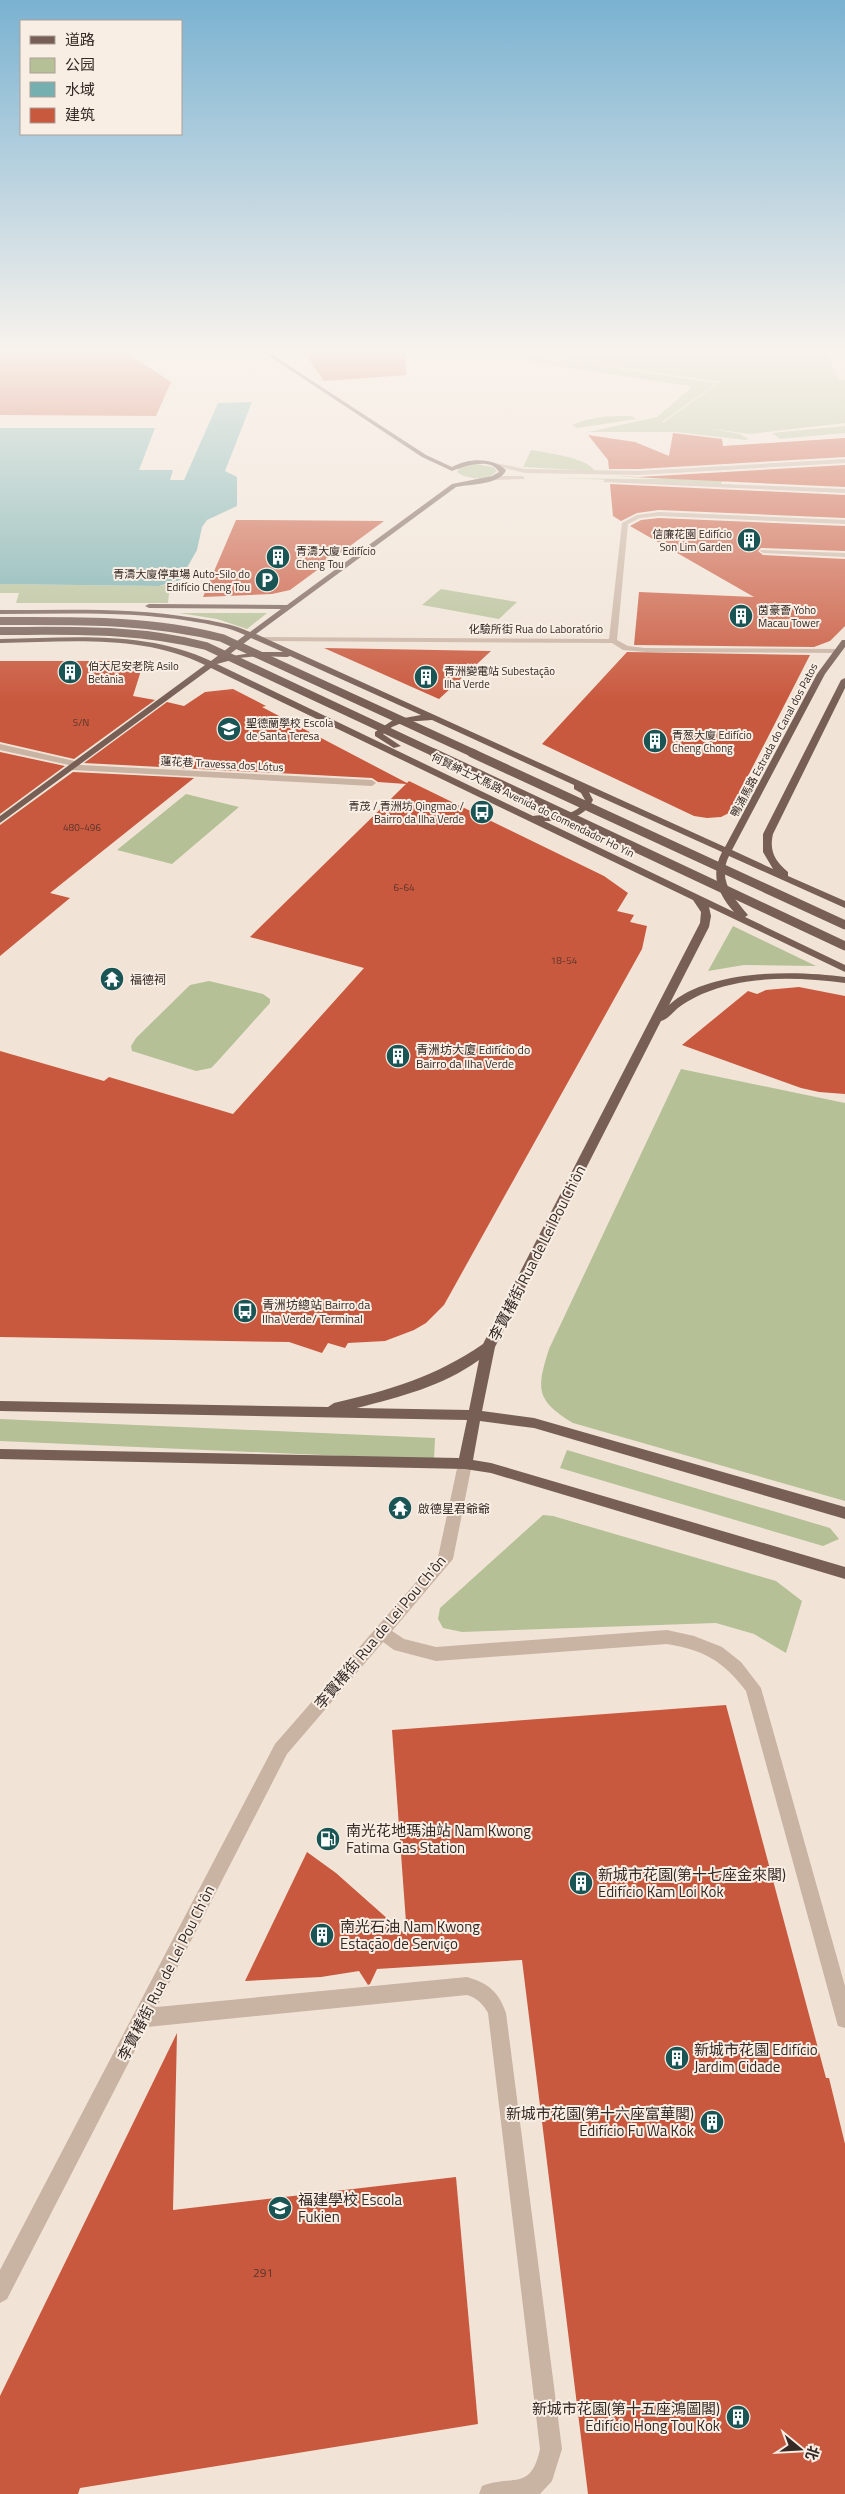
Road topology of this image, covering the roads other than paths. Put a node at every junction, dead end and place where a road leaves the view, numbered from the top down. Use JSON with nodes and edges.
{"nodes":[{"id":1,"x":500,"y":468,"type":"edge"},
{"id":2,"x":511,"y":468,"type":"edge"},
{"id":3,"x":718,"y":468,"type":"edge"},
{"id":4,"x":742,"y":468,"type":"edge"},
{"id":5,"x":452,"y":469,"type":"edge"},
{"id":6,"x":494,"y":478,"type":"junction"},
{"id":7,"x":479,"y":480,"type":"junction"},
{"id":8,"x":579,"y":480,"type":"dead end"},
{"id":9,"x":598,"y":481,"type":"dead end"},
{"id":10,"x":764,"y":488,"type":"junction"},
{"id":11,"x":845,"y":491,"type":"edge"},
{"id":12,"x":845,"y":522,"type":"edge"},
{"id":13,"x":763,"y":551,"type":"dead end"},
{"id":14,"x":845,"y":555,"type":"edge"},
{"id":15,"x":289,"y":607,"type":"junction"},
{"id":16,"x":0,"y":612,"type":"edge"},
{"id":17,"x":11,"y":612,"type":"junction"},
{"id":18,"x":83,"y":612,"type":"junction"},
{"id":19,"x":0,"y":621,"type":"edge"},
{"id":20,"x":0,"y":631,"type":"edge"},
{"id":21,"x":251,"y":634,"type":"junction"},
{"id":22,"x":262,"y":639,"type":"junction"},
{"id":23,"x":0,"y":641,"type":"edge"},
{"id":24,"x":613,"y":641,"type":"junction"},
{"id":25,"x":70,"y":642,"type":"junction"},
{"id":26,"x":845,"y":642,"type":"edge"},
{"id":27,"x":838,"y":651,"type":"junction"},
{"id":28,"x":307,"y":660,"type":"junction"},
{"id":29,"x":211,"y":664,"type":"junction"},
{"id":30,"x":845,"y":680,"type":"edge"},
{"id":31,"x":436,"y":718,"type":"junction"},
{"id":32,"x":0,"y":747,"type":"edge"},
{"id":33,"x":530,"y":761,"type":"junction"},
{"id":34,"x":74,"y":766,"type":"junction"},
{"id":35,"x":432,"y":770,"type":"junction"},
{"id":36,"x":372,"y":783,"type":"dead end"},
{"id":37,"x":531,"y":818,"type":"junction"},
{"id":38,"x":0,"y":820,"type":"edge"},
{"id":39,"x":728,"y":851,"type":"junction"},
{"id":40,"x":797,"y":883,"type":"junction"},
{"id":41,"x":692,"y":895,"type":"junction"},
{"id":42,"x":845,"y":905,"type":"edge"},
{"id":43,"x":755,"y":925,"type":"junction"},
{"id":44,"x":845,"y":925,"type":"edge"},
{"id":45,"x":845,"y":946,"type":"edge"},
{"id":46,"x":845,"y":968,"type":"edge"},
{"id":47,"x":845,"y":980,"type":"edge"},
{"id":48,"x":653,"y":1028,"type":"junction"},
{"id":49,"x":488,"y":1348,"type":"junction"},
{"id":50,"x":0,"y":1406,"type":"edge"},
{"id":51,"x":316,"y":1412,"type":"junction"},
{"id":52,"x":474,"y":1415,"type":"junction"},
{"id":53,"x":0,"y":1454,"type":"edge"},
{"id":54,"x":465,"y":1464,"type":"junction"},
{"id":55,"x":845,"y":1513,"type":"edge"},
{"id":56,"x":845,"y":1573,"type":"edge"},
{"id":57,"x":382,"y":1632,"type":"junction"},
{"id":58,"x":142,"y":2018,"type":"junction"},
{"id":59,"x":845,"y":2019,"type":"edge"},
{"id":60,"x":0,"y":2292,"type":"edge"},
{"id":61,"x":490,"y":2494,"type":"edge"}],
"edges":[{"from":1,"to":6,"type":"main road"},
{"from":2,"to":3,"type":"street"},
{"from":4,"to":10,"type":"street"},
{"from":5,"to":7,"type":"main road"},
{"from":6,"to":7,"type":"main road"},
{"from":6,"to":8,"type":"street"},
{"from":7,"to":15,"type":"main road"},
{"from":9,"to":10,"type":"street"},
{"from":10,"to":11,"type":"street"},
{"from":12,"to":24,"type":"street"},
{"from":13,"to":14,"type":"street"},
{"from":15,"to":17,"type":"main road"},
{"from":15,"to":21,"type":"main road"},
{"from":16,"to":17,"type":"main road"},
{"from":17,"to":18,"type":"main road"},
{"from":18,"to":21,"type":"main road"},
{"from":18,"to":25,"type":"main road"},
{"from":19,"to":44,"type":"main road","bridge":true},
{"from":20,"to":45,"type":"main road","bridge":true},
{"from":21,"to":22,"type":"main road"},
{"from":21,"to":29,"type":"main road"},
{"from":22,"to":24,"type":"street","name":"化驗所街 Rua do Laboratório"},
{"from":22,"to":28,"type":"main road"},
{"from":23,"to":25,"type":"main road"},
{"from":24,"to":27,"type":"street","name":"化驗所街 Rua do Laboratório"},
{"from":25,"to":29,"type":"main road","name":"何賢紳士大馬路 Avenida do Comendador Ho Yin"},
{"from":26,"to":27,"type":"main road","name":"鴨涌馬路 Estrada do Canal dos Patos"},
{"from":27,"to":39,"type":"main road","name":"鴨涌馬路 Estrada do Canal dos Patos"},
{"from":28,"to":29,"type":"main road"},
{"from":28,"to":31,"type":"main road"},
{"from":29,"to":34,"type":"main road"},
{"from":29,"to":35,"type":"main road","name":"何賢紳士大馬路 Avenida do Comendador Ho Yin"},
{"from":30,"to":40,"type":"main road"},
{"from":31,"to":33,"type":"main road"},
{"from":31,"to":35,"type":"main road"},
{"from":32,"to":34,"type":"street","name":"蓮花巷 Travessa dos Lótus"},
{"from":33,"to":37,"type":"main road"},
{"from":33,"to":39,"type":"main road"},
{"from":34,"to":36,"type":"street","name":"蓮花巷 Travessa dos Lótus"},
{"from":34,"to":38,"type":"main road"},
{"from":35,"to":37,"type":"main road","name":"何賢紳士大馬路 Avenida do Comendador Ho Yin"},
{"from":37,"to":41,"type":"main road","name":"何賢紳士大馬路 Avenida do Comendador Ho Yin"},
{"from":39,"to":40,"type":"main road"},
{"from":39,"to":43,"type":"main road"},
{"from":40,"to":42,"type":"main road"},
{"from":41,"to":43,"type":"main road","name":"何賢紳士大馬路 Avenida do Comendador Ho Yin"},
{"from":41,"to":48,"type":"main road","name":"李寶椿街 Rua de Lei Pou Ch'ôn"},
{"from":43,"to":46,"type":"main road","name":"何賢紳士大馬路 Avenida do Comendador Ho Yin"},
{"from":47,"to":48,"type":"main road"},
{"from":48,"to":49,"type":"main road","name":"李寶椿街 Rua de Lei Pou Ch'ôn"},
{"from":49,"to":51,"type":"main road"},
{"from":49,"to":52,"type":"main road","name":"李寶椿街 Rua de Lei Pou Ch'ôn"},
{"from":50,"to":51,"type":"main road"},
{"from":51,"to":52,"type":"main road"},
{"from":52,"to":54,"type":"main road","name":"李寶椿街 Rua de Lei Pou Ch'ôn"},
{"from":52,"to":55,"type":"main road"},
{"from":53,"to":54,"type":"main road"},
{"from":54,"to":56,"type":"main road"},
{"from":54,"to":57,"type":"street","name":"李寶椿街 Rua de Lei Pou Ch'ôn"},
{"from":57,"to":58,"type":"street","name":"李寶椿街 Rua de Lei Pou Ch'ôn"},
{"from":57,"to":59,"type":"street"},
{"from":58,"to":60,"type":"street","name":"李寶椿街 Rua de Lei Pou Ch'ôn"},
{"from":58,"to":61,"type":"street"}]}
